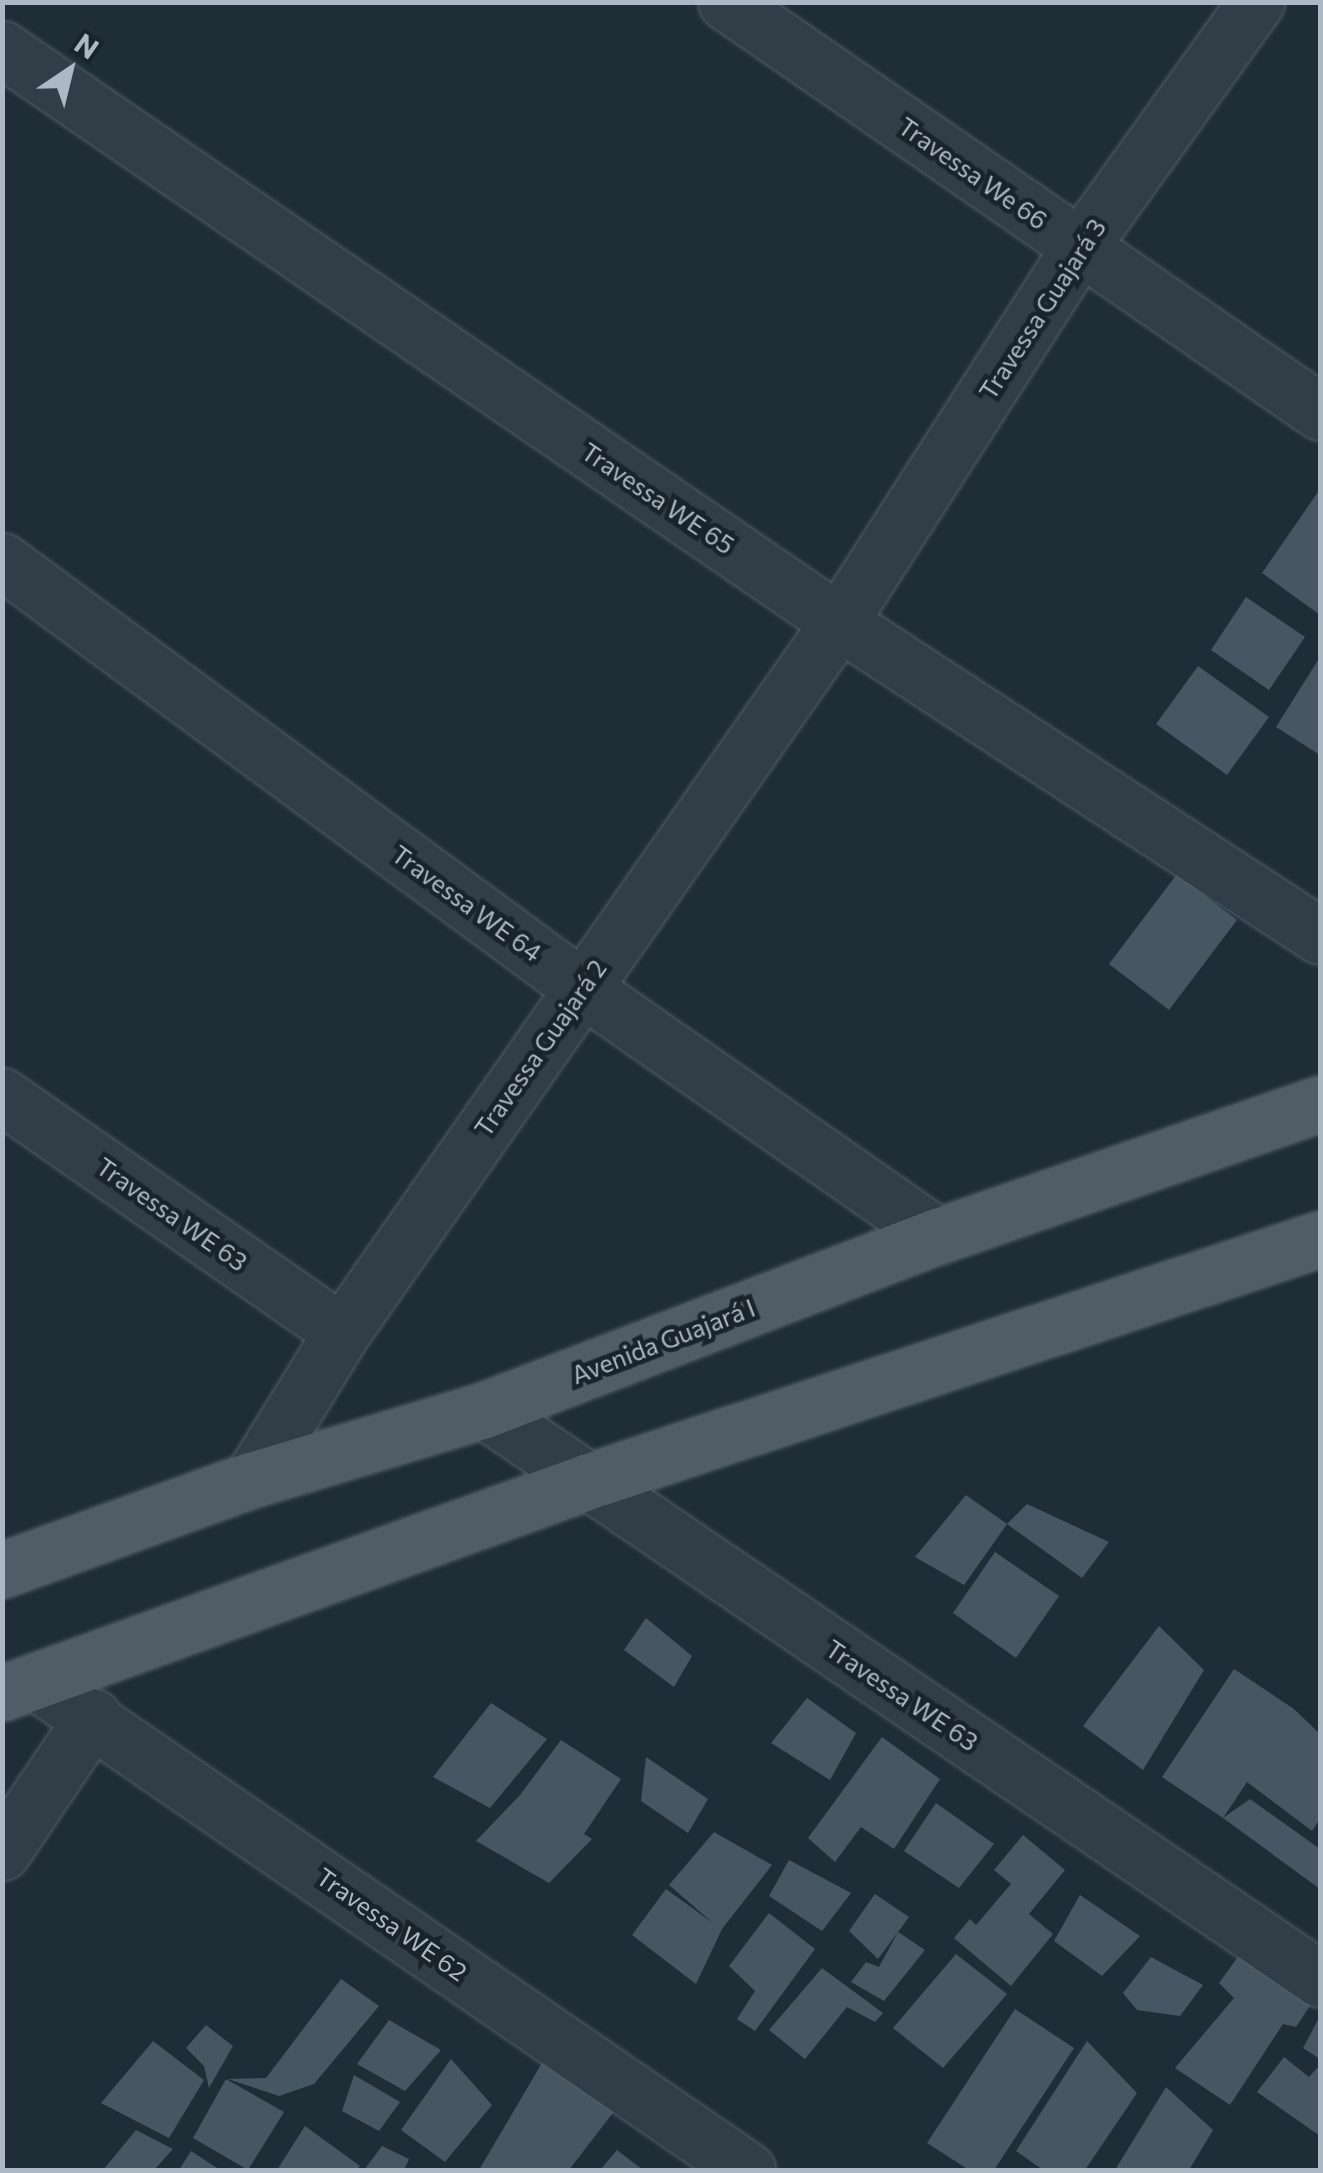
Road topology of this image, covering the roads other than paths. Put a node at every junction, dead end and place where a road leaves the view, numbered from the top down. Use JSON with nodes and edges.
{"nodes":[{"id":1,"x":726,"y":2,"type":"edge"},
{"id":2,"x":1256,"y":2,"type":"edge"},
{"id":3,"x":2,"y":49,"type":"edge"},
{"id":4,"x":1080,"y":247,"type":"junction"},
{"id":5,"x":1320,"y":412,"type":"edge"},
{"id":6,"x":2,"y":561,"type":"edge"},
{"id":7,"x":839,"y":622,"type":"junction"},
{"id":8,"x":1320,"y":936,"type":"edge"},
{"id":9,"x":582,"y":988,"type":"junction"},
{"id":10,"x":2,"y":1096,"type":"edge"},
{"id":11,"x":1320,"y":1104,"type":"edge"},
{"id":12,"x":938,"y":1236,"type":"junction"},
{"id":13,"x":1320,"y":1239,"type":"edge"},
{"id":14,"x":342,"y":1332,"type":"junction"},
{"id":15,"x":484,"y":1410,"type":"junction"},
{"id":16,"x":251,"y":1480,"type":"junction"},
{"id":17,"x":588,"y":1481,"type":"junction"},
{"id":18,"x":2,"y":1570,"type":"edge"},
{"id":19,"x":19,"y":1687,"type":"edge"},
{"id":20,"x":93,"y":1717,"type":"junction"},
{"id":21,"x":2,"y":1852,"type":"edge"},
{"id":22,"x":1320,"y":1979,"type":"edge"},
{"id":23,"x":747,"y":2170,"type":"edge"}],
"edges":[{"from":1,"to":4,"type":"street","name":"Travessa We 66"},
{"from":2,"to":4,"type":"street","name":"Travessa Guajará 3"},
{"from":3,"to":7,"type":"street","name":"Travessa WE 65"},
{"from":4,"to":5,"type":"street","name":"Travessa We 66"},
{"from":4,"to":7,"type":"street","name":"Travessa Guajará 3"},
{"from":6,"to":9,"type":"street","name":"Travessa WE 64"},
{"from":7,"to":8,"type":"street","name":"Travessa WE 65"},
{"from":7,"to":9,"type":"street","name":"Travessa Guajará 2"},
{"from":9,"to":12,"type":"street","name":"Travessa WE 64"},
{"from":9,"to":14,"type":"street","name":"Travessa Guajará 2"},
{"from":10,"to":14,"type":"street","name":"Travessa WE 63"},
{"from":11,"to":12,"type":"main road","name":"Avenida Guajará I"},
{"from":12,"to":15,"type":"main road","name":"Avenida Guajará I"},
{"from":13,"to":17,"type":"main road"},
{"from":14,"to":16,"type":"street","name":"Travessa Guajará 2"},
{"from":15,"to":16,"type":"main road","name":"Avenida Guajará I"},
{"from":15,"to":17,"type":"street","name":"Travessa WE 63"},
{"from":16,"to":18,"type":"main road","name":"Avenida Guajará I"},
{"from":17,"to":19,"type":"main road"},
{"from":17,"to":22,"type":"street","name":"Travessa WE 63"},
{"from":19,"to":20,"type":"street","name":"Travessa WE 62"},
{"from":20,"to":21,"type":"street"},
{"from":20,"to":23,"type":"street","name":"Travessa WE 62"}]}
